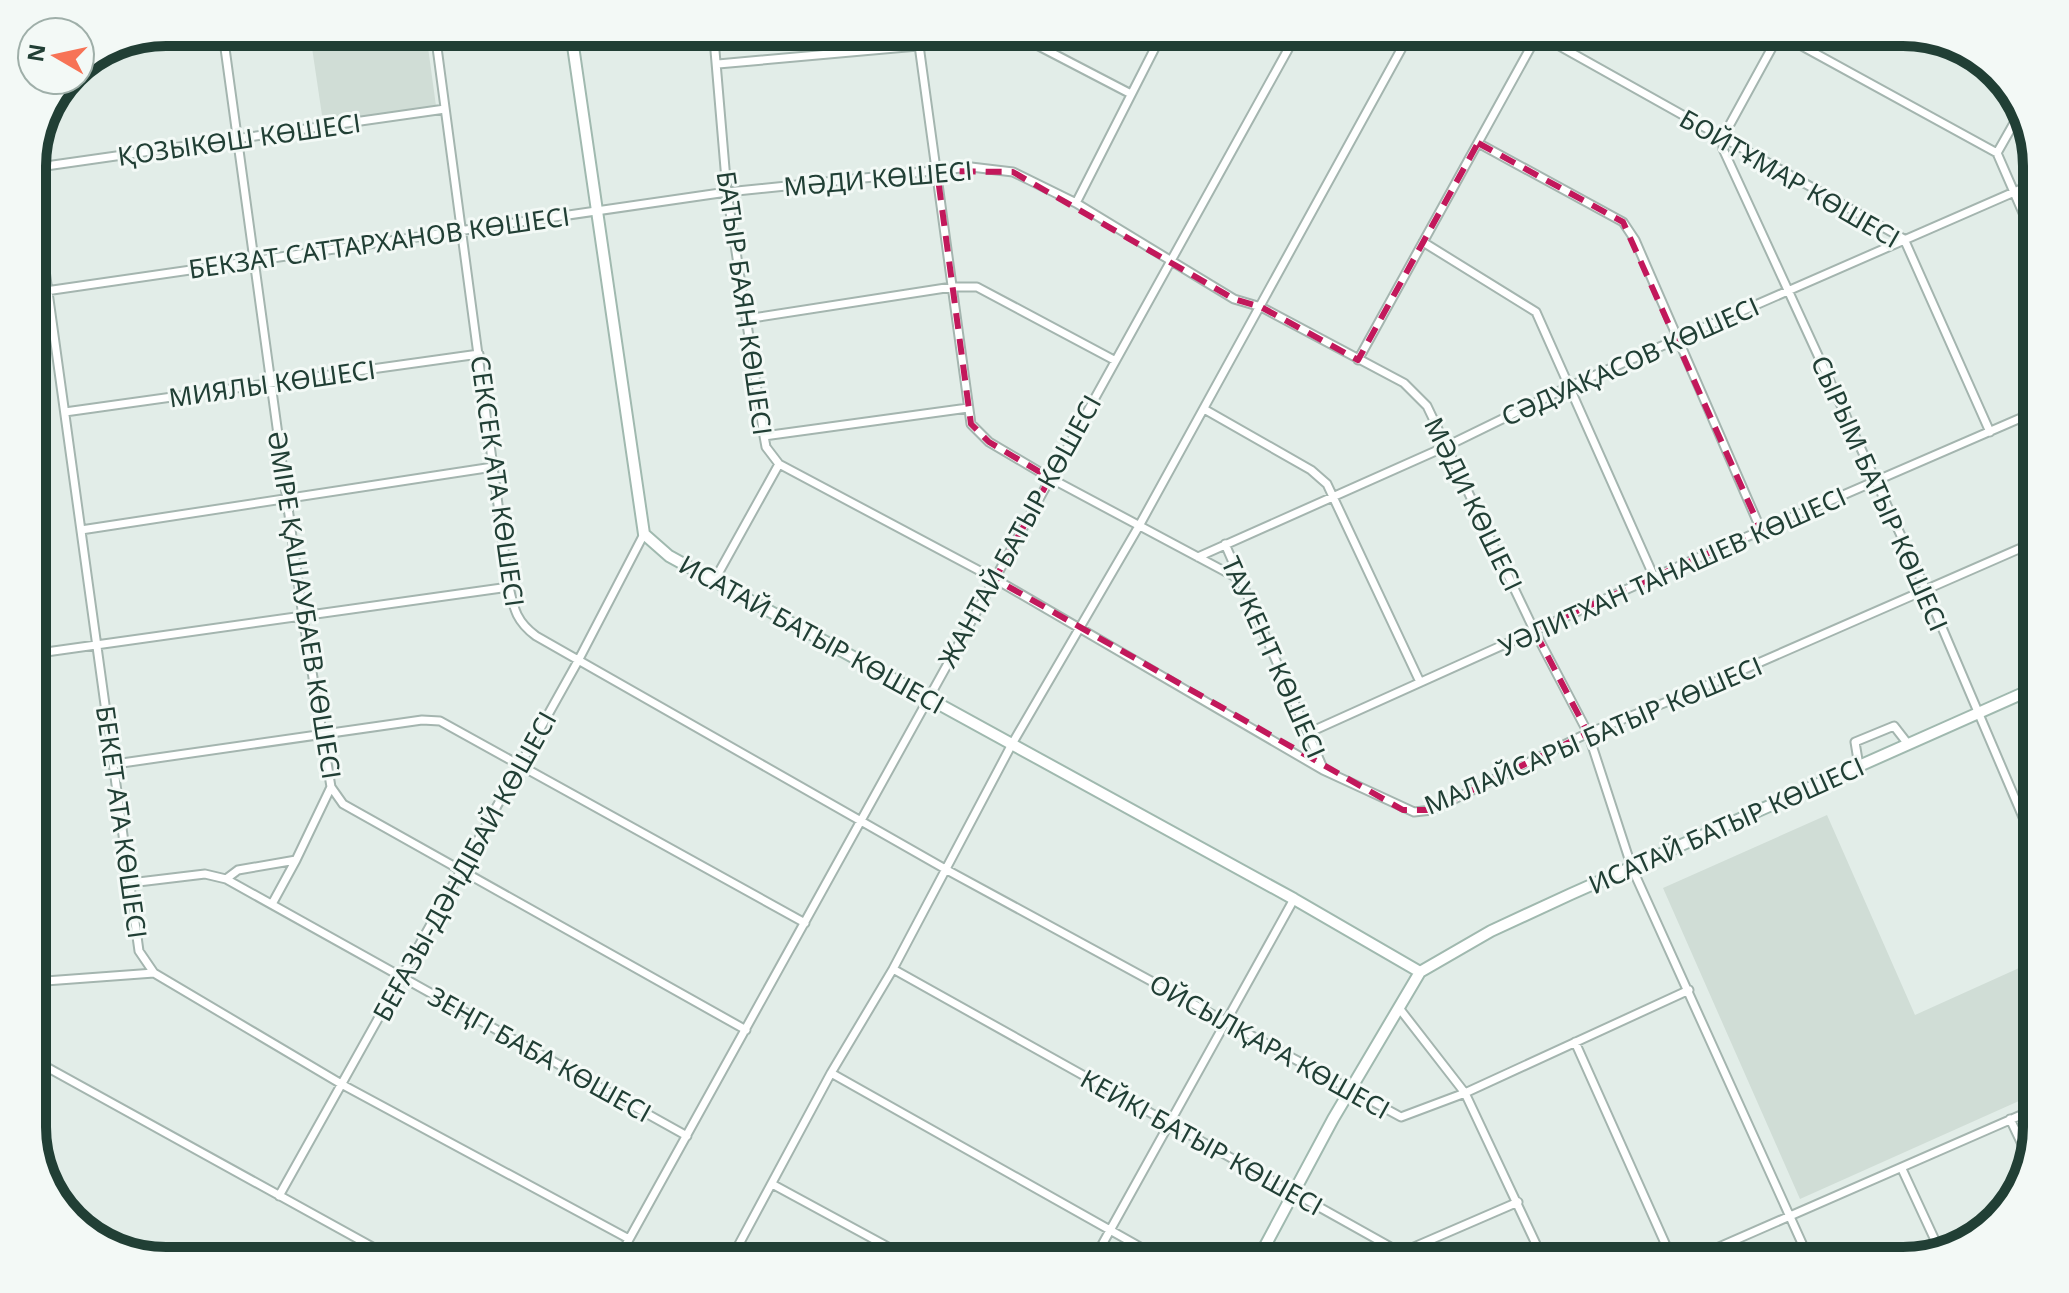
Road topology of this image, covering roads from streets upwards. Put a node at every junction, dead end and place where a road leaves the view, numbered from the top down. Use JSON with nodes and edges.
{"nodes":[{"id":1,"x":225,"y":46,"type":"edge"},
{"id":2,"x":437,"y":46,"type":"edge"},
{"id":3,"x":573,"y":46,"type":"edge"},
{"id":4,"x":715,"y":46,"type":"edge"},
{"id":5,"x":933,"y":46,"type":"edge"},
{"id":6,"x":1039,"y":46,"type":"edge"},
{"id":7,"x":1156,"y":46,"type":"edge"},
{"id":8,"x":1290,"y":46,"type":"edge"},
{"id":9,"x":1403,"y":46,"type":"edge"},
{"id":10,"x":1531,"y":46,"type":"edge"},
{"id":11,"x":1560,"y":46,"type":"edge"},
{"id":12,"x":1773,"y":46,"type":"edge"},
{"id":13,"x":1804,"y":46,"type":"edge"},
{"id":14,"x":919,"y":48,"type":"junction"},
{"id":15,"x":718,"y":64,"type":"junction"},
{"id":16,"x":1131,"y":94,"type":"junction"},
{"id":17,"x":445,"y":109,"type":"junction"},
{"id":18,"x":2014,"y":122,"type":"edge"},
{"id":19,"x":1723,"y":137,"type":"junction"},
{"id":20,"x":238,"y":140,"type":"junction"},
{"id":21,"x":1478,"y":143,"type":"junction"},
{"id":22,"x":1997,"y":153,"type":"junction"},
{"id":23,"x":46,"y":166,"type":"edge"},
{"id":24,"x":937,"y":171,"type":"junction"},
{"id":25,"x":2023,"y":188,"type":"edge"},
{"id":26,"x":727,"y":192,"type":"junction"},
{"id":27,"x":2014,"y":192,"type":"junction"},
{"id":28,"x":1076,"y":203,"type":"junction"},
{"id":29,"x":597,"y":210,"type":"junction"},
{"id":30,"x":2023,"y":213,"type":"edge"},
{"id":31,"x":461,"y":233,"type":"junction"},
{"id":32,"x":1904,"y":239,"type":"junction"},
{"id":33,"x":1423,"y":242,"type":"junction"},
{"id":34,"x":255,"y":261,"type":"junction"},
{"id":35,"x":1173,"y":261,"type":"junction"},
{"id":36,"x":46,"y":283,"type":"edge"},
{"id":37,"x":952,"y":287,"type":"junction"},
{"id":38,"x":1789,"y":290,"type":"junction"},
{"id":39,"x":47,"y":291,"type":"junction"},
{"id":40,"x":1261,"y":307,"type":"junction"},
{"id":41,"x":746,"y":319,"type":"junction"},
{"id":42,"x":1678,"y":338,"type":"junction"},
{"id":43,"x":479,"y":354,"type":"junction"},
{"id":44,"x":1114,"y":360,"type":"junction"},
{"id":45,"x":1358,"y":360,"type":"junction"},
{"id":46,"x":272,"y":383,"type":"junction"},
{"id":47,"x":1568,"y":387,"type":"junction"},
{"id":48,"x":968,"y":408,"type":"junction"},
{"id":49,"x":1204,"y":409,"type":"junction"},
{"id":50,"x":65,"y":412,"type":"junction"},
{"id":51,"x":2023,"y":417,"type":"edge"},
{"id":52,"x":1990,"y":432,"type":"junction"},
{"id":53,"x":764,"y":436,"type":"junction"},
{"id":54,"x":1447,"y":446,"type":"junction"},
{"id":55,"x":779,"y":464,"type":"junction"},
{"id":56,"x":493,"y":467,"type":"junction"},
{"id":57,"x":1050,"y":478,"type":"junction"},
{"id":58,"x":1874,"y":482,"type":"junction"},
{"id":59,"x":1334,"y":496,"type":"junction"},
{"id":60,"x":287,"y":499,"type":"junction"},
{"id":61,"x":1139,"y":526,"type":"junction"},
{"id":62,"x":81,"y":530,"type":"junction"},
{"id":63,"x":1761,"y":530,"type":"junction"},
{"id":64,"x":644,"y":534,"type":"junction"},
{"id":65,"x":1225,"y":544,"type":"junction"},
{"id":66,"x":2023,"y":547,"type":"edge"},
{"id":67,"x":1198,"y":557,"type":"junction"},
{"id":68,"x":1654,"y":577,"type":"junction"},
{"id":69,"x":995,"y":579,"type":"junction"},
{"id":70,"x":1241,"y":580,"type":"junction"},
{"id":71,"x":714,"y":581,"type":"junction"},
{"id":72,"x":509,"y":587,"type":"junction"},
{"id":73,"x":1926,"y":590,"type":"junction"},
{"id":74,"x":303,"y":617,"type":"junction"},
{"id":75,"x":1076,"y":628,"type":"junction"},
{"id":76,"x":1534,"y":630,"type":"junction"},
{"id":77,"x":98,"y":645,"type":"junction"},
{"id":78,"x":46,"y":652,"type":"edge"},
{"id":79,"x":578,"y":661,"type":"junction"},
{"id":80,"x":1420,"y":682,"type":"junction"},
{"id":81,"x":2023,"y":693,"type":"edge"},
{"id":82,"x":926,"y":697,"type":"junction"},
{"id":83,"x":1976,"y":713,"type":"junction"},
{"id":84,"x":1308,"y":733,"type":"junction"},
{"id":85,"x":1588,"y":733,"type":"junction"},
{"id":86,"x":320,"y":735,"type":"junction"},
{"id":87,"x":1012,"y":744,"type":"junction"},
{"id":88,"x":1908,"y":744,"type":"junction"},
{"id":89,"x":520,"y":763,"type":"junction"},
{"id":90,"x":115,"y":764,"type":"junction"},
{"id":91,"x":1859,"y":766,"type":"junction"},
{"id":92,"x":1323,"y":770,"type":"junction"},
{"id":93,"x":331,"y":787,"type":"junction"},
{"id":94,"x":2023,"y":813,"type":"edge"},
{"id":95,"x":862,"y":822,"type":"junction"},
{"id":96,"x":296,"y":860,"type":"junction"},
{"id":97,"x":1632,"y":868,"type":"junction"},
{"id":98,"x":947,"y":870,"type":"junction"},
{"id":99,"x":461,"y":871,"type":"junction"},
{"id":100,"x":226,"y":879,"type":"junction"},
{"id":101,"x":130,"y":883,"type":"junction"},
{"id":102,"x":1294,"y":899,"type":"junction"},
{"id":103,"x":272,"y":904,"type":"junction"},
{"id":104,"x":805,"y":923,"type":"junction"},
{"id":105,"x":893,"y":969,"type":"junction"},
{"id":106,"x":1420,"y":972,"type":"junction"},
{"id":107,"x":154,"y":973,"type":"junction"},
{"id":108,"x":402,"y":976,"type":"junction"},
{"id":109,"x":46,"y":981,"type":"edge"},
{"id":110,"x":1689,"y":990,"type":"junction"},
{"id":111,"x":1399,"y":1008,"type":"junction"},
{"id":112,"x":1226,"y":1021,"type":"junction"},
{"id":113,"x":746,"y":1030,"type":"junction"},
{"id":114,"x":1575,"y":1042,"type":"junction"},
{"id":115,"x":46,"y":1067,"type":"edge"},
{"id":116,"x":831,"y":1073,"type":"junction"},
{"id":117,"x":343,"y":1085,"type":"junction"},
{"id":118,"x":1350,"y":1089,"type":"junction"},
{"id":119,"x":1465,"y":1093,"type":"junction"},
{"id":120,"x":2023,"y":1114,"type":"edge"},
{"id":121,"x":2010,"y":1119,"type":"junction"},
{"id":122,"x":1168,"y":1123,"type":"junction"},
{"id":123,"x":687,"y":1136,"type":"junction"},
{"id":124,"x":2022,"y":1144,"type":"edge"},
{"id":125,"x":1902,"y":1169,"type":"junction"},
{"id":126,"x":772,"y":1184,"type":"junction"},
{"id":127,"x":1293,"y":1193,"type":"junction"},
{"id":128,"x":279,"y":1196,"type":"junction"},
{"id":129,"x":1518,"y":1202,"type":"junction"},
{"id":130,"x":1790,"y":1219,"type":"junction"},
{"id":131,"x":1110,"y":1231,"type":"junction"},
{"id":132,"x":629,"y":1239,"type":"junction"},
{"id":133,"x":1936,"y":1242,"type":"edge"},
{"id":134,"x":372,"y":1247,"type":"edge"},
{"id":135,"x":625,"y":1247,"type":"edge"},
{"id":136,"x":738,"y":1247,"type":"edge"},
{"id":137,"x":888,"y":1247,"type":"edge"},
{"id":138,"x":1101,"y":1247,"type":"edge"},
{"id":139,"x":1139,"y":1247,"type":"edge"},
{"id":140,"x":1264,"y":1247,"type":"edge"},
{"id":141,"x":1391,"y":1247,"type":"edge"},
{"id":142,"x":1414,"y":1247,"type":"edge"},
{"id":143,"x":1538,"y":1247,"type":"edge"},
{"id":144,"x":1667,"y":1247,"type":"edge"},
{"id":145,"x":1721,"y":1247,"type":"edge"},
{"id":146,"x":1803,"y":1247,"type":"edge"}],
"edges":[{"from":1,"to":20,"type":"street","name":"ӘМІРЕ ҚАШАУБАЕВ КӨШЕСІ"},
{"from":2,"to":17,"type":"street","name":"СЕКСЕК АТА КӨШЕСІ"},
{"from":3,"to":29,"type":"street"},
{"from":4,"to":15,"type":"street","name":"БАТЫР БАЯН КӨШЕСІ"},
{"from":5,"to":14,"type":"street"},
{"from":6,"to":16,"type":"street"},
{"from":7,"to":16,"type":"street"},
{"from":8,"to":35,"type":"street","name":"ЖАНТАЙ БАТЫР КӨШЕСІ"},
{"from":9,"to":40,"type":"street"},
{"from":10,"to":21,"type":"street"},
{"from":11,"to":19,"type":"street","name":"БОЙТҰМАР КӨШЕСІ"},
{"from":12,"to":19,"type":"street"},
{"from":13,"to":22,"type":"street"},
{"from":14,"to":15,"type":"street"},
{"from":14,"to":24,"type":"street"},
{"from":15,"to":26,"type":"street","name":"БАТЫР БАЯН КӨШЕСІ"},
{"from":16,"to":28,"type":"street"},
{"from":17,"to":20,"type":"street","name":"ҚОЗЫКӨШ КӨШЕСІ"},
{"from":17,"to":31,"type":"street","name":"СЕКСЕК АТА КӨШЕСІ"},
{"from":18,"to":22,"type":"street"},
{"from":19,"to":32,"type":"street","name":"БОЙТҰМАР КӨШЕСІ"},
{"from":19,"to":38,"type":"street","name":"СЫРЫМ БАТЫР КӨШЕСІ"},
{"from":20,"to":23,"type":"street","name":"ҚОЗЫКӨШ КӨШЕСІ"},
{"from":20,"to":34,"type":"street","name":"ӘМІРЕ ҚАШАУБАЕВ КӨШЕСІ"},
{"from":21,"to":33,"type":"street"},
{"from":21,"to":42,"type":"street"},
{"from":22,"to":27,"type":"street"},
{"from":24,"to":26,"type":"street","name":"МӘДИ КӨШЕСІ"},
{"from":24,"to":28,"type":"street","name":"МӘДИ КӨШЕСІ"},
{"from":24,"to":37,"type":"street"},
{"from":25,"to":27,"type":"street","name":"СӘДУАҚАСОВ КӨШЕСІ"},
{"from":26,"to":29,"type":"street","name":"БЕКЗАТ САТТАРХАНОВ КӨШЕСІ"},
{"from":26,"to":41,"type":"street","name":"БАТЫР БАЯН КӨШЕСІ"},
{"from":27,"to":30,"type":"street"},
{"from":27,"to":32,"type":"street","name":"СӘДУАҚАСОВ КӨШЕСІ"},
{"from":28,"to":35,"type":"street","name":"МӘДИ КӨШЕСІ"},
{"from":29,"to":31,"type":"street","name":"БЕКЗАТ САТТАРХАНОВ КӨШЕСІ"},
{"from":29,"to":64,"type":"street"},
{"from":31,"to":34,"type":"street","name":"БЕКЗАТ САТТАРХАНОВ КӨШЕСІ"},
{"from":31,"to":43,"type":"street","name":"СЕКСЕК АТА КӨШЕСІ"},
{"from":32,"to":38,"type":"street","name":"СӘДУАҚАСОВ КӨШЕСІ"},
{"from":32,"to":52,"type":"street","name":"БОЙТҰМАР КӨШЕСІ"},
{"from":33,"to":45,"type":"street"},
{"from":33,"to":47,"type":"street"},
{"from":34,"to":39,"type":"street","name":"БЕКЗАТ САТТАРХАНОВ КӨШЕСІ"},
{"from":34,"to":46,"type":"street","name":"ӘМІРЕ ҚАШАУБАЕВ КӨШЕСІ"},
{"from":35,"to":40,"type":"street","name":"МӘДИ КӨШЕСІ"},
{"from":35,"to":44,"type":"street","name":"ЖАНТАЙ БАТЫР КӨШЕСІ"},
{"from":36,"to":39,"type":"street","name":"БЕКЕТ АТА КӨШЕСІ"},
{"from":37,"to":41,"type":"street"},
{"from":37,"to":44,"type":"street"},
{"from":37,"to":48,"type":"street"},
{"from":38,"to":42,"type":"street","name":"СӘДУАҚАСОВ КӨШЕСІ"},
{"from":38,"to":58,"type":"street","name":"СЫРЫМ БАТЫР КӨШЕСІ"},
{"from":39,"to":50,"type":"street","name":"БЕКЕТ АТА КӨШЕСІ"},
{"from":40,"to":45,"type":"street","name":"МӘДИ КӨШЕСІ"},
{"from":40,"to":49,"type":"street"},
{"from":41,"to":53,"type":"street","name":"БАТЫР БАЯН КӨШЕСІ"},
{"from":42,"to":47,"type":"street","name":"СӘДУАҚАСОВ КӨШЕСІ"},
{"from":42,"to":63,"type":"street"},
{"from":43,"to":46,"type":"street","name":"МИЯЛЫ КӨШЕСІ"},
{"from":43,"to":56,"type":"street","name":"СЕКСЕК АТА КӨШЕСІ"},
{"from":44,"to":57,"type":"street","name":"ЖАНТАЙ БАТЫР КӨШЕСІ"},
{"from":45,"to":54,"type":"street","name":"МӘДИ КӨШЕСІ"},
{"from":46,"to":50,"type":"street","name":"МИЯЛЫ КӨШЕСІ"},
{"from":46,"to":60,"type":"street","name":"ӘМІРЕ ҚАШАУБАЕВ КӨШЕСІ"},
{"from":47,"to":54,"type":"street","name":"СӘДУАҚАСОВ КӨШЕСІ"},
{"from":47,"to":68,"type":"street"},
{"from":48,"to":53,"type":"street"},
{"from":48,"to":57,"type":"street"},
{"from":49,"to":59,"type":"street"},
{"from":49,"to":61,"type":"street"},
{"from":50,"to":62,"type":"street","name":"БЕКЕТ АТА КӨШЕСІ"},
{"from":51,"to":52,"type":"street","name":"УӘЛИТХАН ТАНАШЕВ КӨШЕСІ"},
{"from":52,"to":58,"type":"street","name":"УӘЛИТХАН ТАНАШЕВ КӨШЕСІ"},
{"from":53,"to":55,"type":"street","name":"БАТЫР БАЯН КӨШЕСІ"},
{"from":54,"to":59,"type":"street","name":"СӘДУАҚАСОВ КӨШЕСІ"},
{"from":54,"to":76,"type":"street","name":"МӘДИ КӨШЕСІ"},
{"from":55,"to":69,"type":"street","name":"БАТЫР БАЯН КӨШЕСІ"},
{"from":55,"to":71,"type":"street"},
{"from":56,"to":60,"type":"street"},
{"from":56,"to":72,"type":"street","name":"СЕКСЕК АТА КӨШЕСІ"},
{"from":57,"to":61,"type":"street"},
{"from":57,"to":69,"type":"street","name":"ЖАНТАЙ БАТЫР КӨШЕСІ"},
{"from":58,"to":63,"type":"street","name":"УӘЛИТХАН ТАНАШЕВ КӨШЕСІ"},
{"from":58,"to":73,"type":"street","name":"СЫРЫМ БАТЫР КӨШЕСІ"},
{"from":59,"to":65,"type":"street","name":"СӘДУАҚАСОВ КӨШЕСІ"},
{"from":59,"to":80,"type":"street"},
{"from":60,"to":62,"type":"street"},
{"from":60,"to":74,"type":"street","name":"ӘМІРЕ ҚАШАУБАЕВ КӨШЕСІ"},
{"from":61,"to":67,"type":"street"},
{"from":61,"to":75,"type":"street"},
{"from":62,"to":77,"type":"street","name":"БЕКЕТ АТА КӨШЕСІ"},
{"from":63,"to":68,"type":"street","name":"УӘЛИТХАН ТАНАШЕВ КӨШЕСІ"},
{"from":64,"to":71,"type":"street","name":"ИСАТАЙ БАТЫР КӨШЕСІ"},
{"from":64,"to":79,"type":"street","name":"БЕҒАЗЫ-ДӘНДІБАЙ КӨШЕСІ"},
{"from":65,"to":67,"type":"street","name":"СӘДУАҚАСОВ КӨШЕСІ"},
{"from":65,"to":70,"type":"street","name":"ТАУКЕНТ КӨШЕСІ"},
{"from":66,"to":73,"type":"street","name":"МАЛАЙСАРЫ БАТЫР КӨШЕСІ"},
{"from":67,"to":70,"type":"street"},
{"from":68,"to":76,"type":"street","name":"УӘЛИТХАН ТАНАШЕВ КӨШЕСІ"},
{"from":69,"to":75,"type":"street","name":"БАТЫР БАЯН КӨШЕСІ"},
{"from":69,"to":82,"type":"street","name":"ЖАНТАЙ БАТЫР КӨШЕСІ"},
{"from":70,"to":84,"type":"street","name":"ТАУКЕНТ КӨШЕСІ"},
{"from":71,"to":82,"type":"street","name":"ИСАТАЙ БАТЫР КӨШЕСІ"},
{"from":72,"to":74,"type":"street"},
{"from":72,"to":79,"type":"street","name":"СЕКСЕК АТА КӨШЕСІ"},
{"from":73,"to":83,"type":"street","name":"СЫРЫМ БАТЫР КӨШЕСІ"},
{"from":73,"to":85,"type":"street","name":"МАЛАЙСАРЫ БАТЫР КӨШЕСІ"},
{"from":74,"to":77,"type":"street"},
{"from":74,"to":86,"type":"street","name":"ӘМІРЕ ҚАШАУБАЕВ КӨШЕСІ"},
{"from":75,"to":87,"type":"street"},
{"from":75,"to":92,"type":"street","name":"МАЛАЙСАРЫ БАТЫР КӨШЕСІ"},
{"from":76,"to":80,"type":"street","name":"УӘЛИТХАН ТАНАШЕВ КӨШЕСІ"},
{"from":76,"to":85,"type":"street","name":"МӘДИ КӨШЕСІ"},
{"from":77,"to":78,"type":"street"},
{"from":77,"to":90,"type":"street","name":"БЕКЕТ АТА КӨШЕСІ"},
{"from":79,"to":89,"type":"street","name":"БЕҒАЗЫ-ДӘНДІБАЙ КӨШЕСІ"},
{"from":79,"to":95,"type":"street","name":"СЕКСЕК АТА КӨШЕСІ"},
{"from":80,"to":84,"type":"street","name":"УӘЛИТХАН ТАНАШЕВ КӨШЕСІ"},
{"from":81,"to":83,"type":"street","name":"ИСАТАЙ БАТЫР КӨШЕСІ"},
{"from":82,"to":87,"type":"street","name":"ИСАТАЙ БАТЫР КӨШЕСІ"},
{"from":82,"to":95,"type":"street","name":"ЖАНТАЙ БАТЫР КӨШЕСІ"},
{"from":83,"to":88,"type":"street","name":"ИСАТАЙ БАТЫР КӨШЕСІ"},
{"from":83,"to":94,"type":"street","name":"СЫРЫМ БАТЫР КӨШЕСІ"},
{"from":84,"to":92,"type":"street","name":"ТАУКЕНТ КӨШЕСІ"},
{"from":85,"to":92,"type":"street","name":"МАЛАЙСАРЫ БАТЫР КӨШЕСІ"},
{"from":85,"to":97,"type":"street","name":"МӘДИ КӨШЕСІ"},
{"from":86,"to":89,"type":"street"},
{"from":86,"to":90,"type":"street"},
{"from":86,"to":93,"type":"street","name":"ӘМІРЕ ҚАШАУБАЕВ КӨШЕСІ"},
{"from":87,"to":98,"type":"street"},
{"from":87,"to":102,"type":"street","name":"ИСАТАЙ БАТЫР КӨШЕСІ"},
{"from":88,"to":91,"type":"street","name":"ИСАТАЙ БАТЫР КӨШЕСІ"},
{"from":88,"to":91,"type":"street"},
{"from":89,"to":99,"type":"street","name":"БЕҒАЗЫ-ДӘНДІБАЙ КӨШЕСІ"},
{"from":89,"to":104,"type":"street"},
{"from":90,"to":101,"type":"street","name":"БЕКЕТ АТА КӨШЕСІ"},
{"from":91,"to":97,"type":"street","name":"ИСАТАЙ БАТЫР КӨШЕСІ"},
{"from":93,"to":96,"type":"street"},
{"from":93,"to":99,"type":"street","name":"ӘМІРЕ ҚАШАУБАЕВ КӨШЕСІ"},
{"from":95,"to":98,"type":"street","name":"СЕКСЕК АТА КӨШЕСІ"},
{"from":95,"to":104,"type":"street","name":"ЖАНТАЙ БАТЫР КӨШЕСІ"},
{"from":96,"to":100,"type":"street"},
{"from":96,"to":103,"type":"street"},
{"from":97,"to":106,"type":"street","name":"ИСАТАЙ БАТЫР КӨШЕСІ"},
{"from":97,"to":110,"type":"street","name":"МӘДИ КӨШЕСІ"},
{"from":98,"to":105,"type":"street"},
{"from":98,"to":112,"type":"street","name":"ОЙСЫЛҚАРА КӨШЕСІ"},
{"from":99,"to":108,"type":"street","name":"БЕҒАЗЫ-ДӘНДІБАЙ КӨШЕСІ"},
{"from":99,"to":113,"type":"street","name":"ӘМІРЕ ҚАШАУБАЕВ КӨШЕСІ"},
{"from":100,"to":101,"type":"street","name":"ЗЕҢГІ БАБА КӨШЕСІ"},
{"from":100,"to":103,"type":"street","name":"ЗЕҢГІ БАБА КӨШЕСІ"},
{"from":101,"to":107,"type":"street","name":"БЕКЕТ АТА КӨШЕСІ"},
{"from":102,"to":106,"type":"street","name":"ИСАТАЙ БАТЫР КӨШЕСІ"},
{"from":102,"to":112,"type":"street"},
{"from":103,"to":108,"type":"street","name":"ЗЕҢГІ БАБА КӨШЕСІ"},
{"from":104,"to":113,"type":"street","name":"ЖАНТАЙ БАТЫР КӨШЕСІ"},
{"from":105,"to":116,"type":"street"},
{"from":105,"to":122,"type":"street","name":"КЕЙКІ БАТЫР КӨШЕСІ"},
{"from":106,"to":111,"type":"street"},
{"from":107,"to":109,"type":"street"},
{"from":107,"to":117,"type":"street","name":"БЕКЕТ АТА КӨШЕСІ"},
{"from":108,"to":117,"type":"street","name":"БЕҒАЗЫ-ДӘНДІБАЙ КӨШЕСІ"},
{"from":108,"to":123,"type":"street","name":"ЗЕҢГІ БАБА КӨШЕСІ"},
{"from":110,"to":114,"type":"street","name":"ОЙСЫЛҚАРА КӨШЕСІ"},
{"from":110,"to":130,"type":"street","name":"МӘДИ КӨШЕСІ"},
{"from":111,"to":118,"type":"street"},
{"from":111,"to":119,"type":"street"},
{"from":112,"to":118,"type":"street","name":"ОЙСЫЛҚАРА КӨШЕСІ"},
{"from":112,"to":122,"type":"street"},
{"from":113,"to":123,"type":"street","name":"ЖАНТАЙ БАТЫР КӨШЕСІ"},
{"from":114,"to":119,"type":"street","name":"ОЙСЫЛҚАРА КӨШЕСІ"},
{"from":114,"to":144,"type":"street"},
{"from":115,"to":128,"type":"street"},
{"from":116,"to":126,"type":"street"},
{"from":116,"to":131,"type":"street"},
{"from":117,"to":128,"type":"street","name":"БЕҒАЗЫ-ДӘНДІБАЙ КӨШЕСІ"},
{"from":117,"to":132,"type":"street","name":"БЕКЕТ АТА КӨШЕСІ"},
{"from":118,"to":119,"type":"street","name":"ОЙСЫЛҚАРА КӨШЕСІ"},
{"from":118,"to":127,"type":"street"},
{"from":119,"to":129,"type":"street"},
{"from":120,"to":121,"type":"street"},
{"from":121,"to":124,"type":"street"},
{"from":121,"to":125,"type":"street"},
{"from":122,"to":127,"type":"street","name":"КЕЙКІ БАТЫР КӨШЕСІ"},
{"from":122,"to":131,"type":"street"},
{"from":123,"to":132,"type":"street","name":"ЖАНТАЙ БАТЫР КӨШЕСІ"},
{"from":125,"to":130,"type":"street"},
{"from":125,"to":133,"type":"street"},
{"from":126,"to":136,"type":"street"},
{"from":126,"to":137,"type":"street"},
{"from":127,"to":140,"type":"street"},
{"from":127,"to":141,"type":"street","name":"КЕЙКІ БАТЫР КӨШЕСІ"},
{"from":128,"to":134,"type":"street"},
{"from":129,"to":142,"type":"street","name":"КЕЙКІ БАТЫР КӨШЕСІ"},
{"from":129,"to":143,"type":"street"},
{"from":130,"to":145,"type":"street"},
{"from":130,"to":146,"type":"street","name":"МӘДИ КӨШЕСІ"},
{"from":131,"to":138,"type":"street"},
{"from":131,"to":139,"type":"street"},
{"from":132,"to":135,"type":"street","name":"ЖАНТАЙ БАТЫР КӨШЕСІ"}]}
